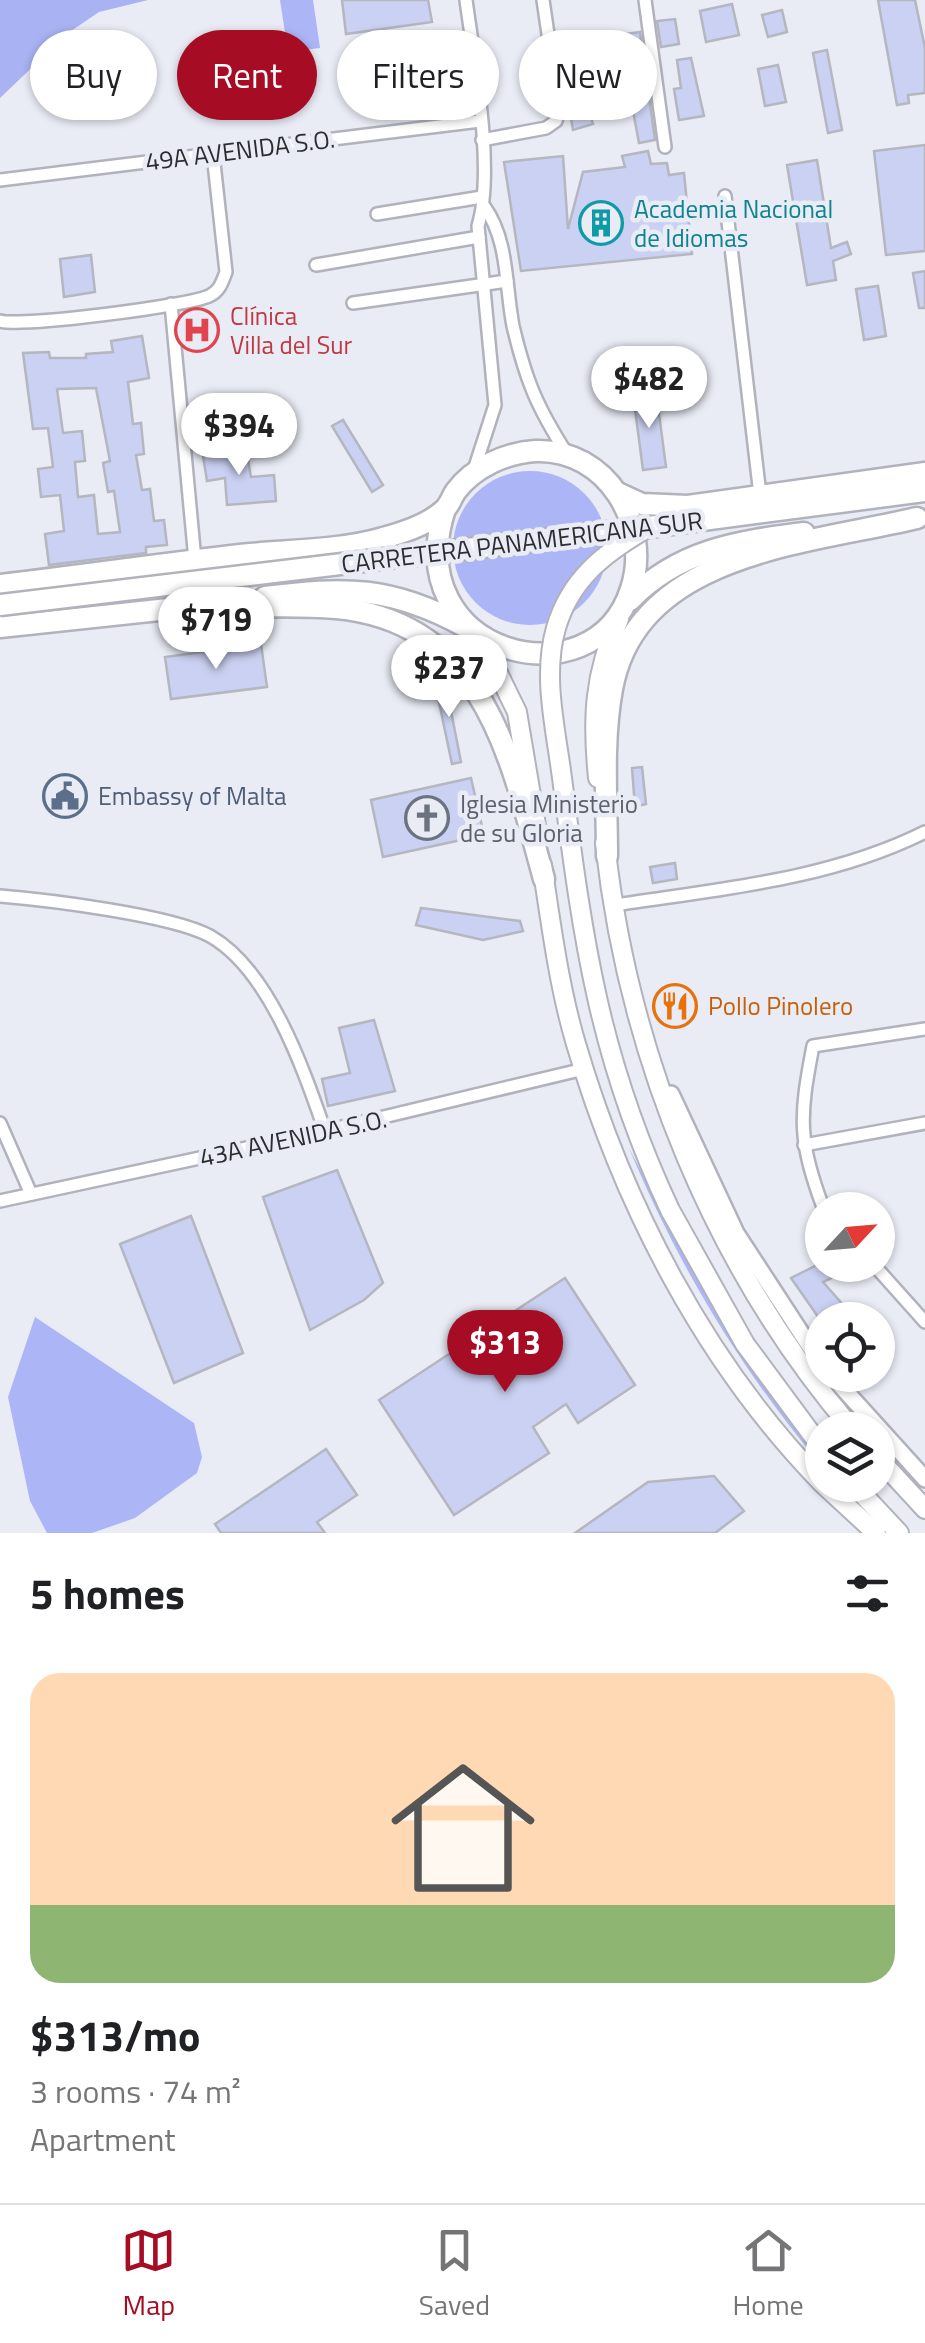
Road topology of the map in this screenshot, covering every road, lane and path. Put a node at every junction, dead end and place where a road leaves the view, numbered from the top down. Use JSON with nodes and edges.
{"nodes":[{"id":1,"x":466,"y":0,"type":"edge"},
{"id":2,"x":543,"y":0,"type":"edge"},
{"id":3,"x":644,"y":0,"type":"edge"},
{"id":4,"x":480,"y":121,"type":"junction"},
{"id":5,"x":482,"y":140,"type":"junction"},
{"id":6,"x":665,"y":147,"type":"dead end"},
{"id":7,"x":213,"y":154,"type":"junction"},
{"id":8,"x":0,"y":180,"type":"edge"},
{"id":9,"x":725,"y":196,"type":"dead end"},
{"id":10,"x":483,"y":202,"type":"junction"},
{"id":11,"x":377,"y":214,"type":"dead end"},
{"id":12,"x":479,"y":237,"type":"junction"},
{"id":13,"x":316,"y":265,"type":"dead end"},
{"id":14,"x":507,"y":281,"type":"junction"},
{"id":15,"x":483,"y":284,"type":"junction"},
{"id":16,"x":171,"y":304,"type":"junction"},
{"id":17,"x":353,"y":304,"type":"dead end"},
{"id":18,"x":0,"y":322,"type":"edge"},
{"id":19,"x":568,"y":456,"type":"junction"},
{"id":20,"x":925,"y":473,"type":"edge"},
{"id":21,"x":472,"y":474,"type":"junction"},
{"id":22,"x":618,"y":492,"type":"junction"},
{"id":23,"x":925,"y":492,"type":"edge"},
{"id":24,"x":760,"y":495,"type":"junction"},
{"id":25,"x":445,"y":510,"type":"junction"},
{"id":26,"x":921,"y":518,"type":"edge"},
{"id":27,"x":649,"y":527,"type":"junction"},
{"id":28,"x":194,"y":560,"type":"junction"},
{"id":29,"x":0,"y":585,"type":"edge"},
{"id":30,"x":625,"y":604,"type":"junction"},
{"id":31,"x":0,"y":605,"type":"edge"},
{"id":32,"x":174,"y":608,"type":"junction"},
{"id":33,"x":0,"y":627,"type":"edge"},
{"id":34,"x":476,"y":633,"type":"junction"},
{"id":35,"x":925,"y":832,"type":"edge"},
{"id":36,"x":607,"y":856,"type":"junction"},
{"id":37,"x":544,"y":879,"type":"junction"},
{"id":38,"x":0,"y":896,"type":"edge"},
{"id":39,"x":615,"y":905,"type":"junction"},
{"id":40,"x":640,"y":1020,"type":"junction"},
{"id":41,"x":925,"y":1029,"type":"edge"},
{"id":42,"x":584,"y":1070,"type":"junction"},
{"id":43,"x":0,"y":1123,"type":"edge"},
{"id":44,"x":925,"y":1123,"type":"edge"},
{"id":45,"x":325,"y":1132,"type":"junction"},
{"id":46,"x":804,"y":1145,"type":"junction"},
{"id":47,"x":818,"y":1192,"type":"edge"},
{"id":48,"x":32,"y":1194,"type":"junction"},
{"id":49,"x":0,"y":1201,"type":"edge"},
{"id":50,"x":889,"y":1282,"type":"edge"},
{"id":51,"x":925,"y":1322,"type":"edge"},
{"id":52,"x":805,"y":1339,"type":"edge"},
{"id":53,"x":846,"y":1392,"type":"edge"},
{"id":54,"x":839,"y":1412,"type":"edge"},
{"id":55,"x":805,"y":1425,"type":"edge"},
{"id":56,"x":805,"y":1463,"type":"edge"},
{"id":57,"x":895,"y":1476,"type":"edge"},
{"id":58,"x":925,"y":1479,"type":"edge"},
{"id":59,"x":841,"y":1502,"type":"edge"},
{"id":60,"x":870,"y":1502,"type":"edge"},
{"id":61,"x":925,"y":1509,"type":"edge"},
{"id":62,"x":874,"y":1533,"type":"edge"},
{"id":63,"x":899,"y":1533,"type":"edge"}],
"edges":[{"from":1,"to":4,"type":"street"},
{"from":2,"to":5,"type":"street"},
{"from":3,"to":6,"type":"street"},
{"from":4,"to":5,"type":"street"},
{"from":4,"to":7,"type":"street","name":"49A AVENIDA S.O."},
{"from":5,"to":10,"type":"street"},
{"from":7,"to":8,"type":"street","name":"49A AVENIDA S.O."},
{"from":7,"to":16,"type":"street"},
{"from":9,"to":24,"type":"street"},
{"from":10,"to":11,"type":"street"},
{"from":10,"to":12,"type":"street"},
{"from":10,"to":14,"type":"street"},
{"from":12,"to":13,"type":"street"},
{"from":12,"to":15,"type":"street"},
{"from":14,"to":15,"type":"street"},
{"from":14,"to":19,"type":"street"},
{"from":15,"to":17,"type":"street"},
{"from":15,"to":21,"type":"street"},
{"from":16,"to":18,"type":"street"},
{"from":16,"to":28,"type":"street"},
{"from":19,"to":21,"type":"highway"},
{"from":19,"to":22,"type":"highway"},
{"from":20,"to":24,"type":"highway","name":"CARRETERA PANAMERICANA SUR"},
{"from":21,"to":25,"type":"highway"},
{"from":22,"to":24,"type":"highway","name":"CARRETERA PANAMERICANA SUR"},
{"from":22,"to":30,"type":"highway"},
{"from":23,"to":27,"type":"highway","name":"CARRETERA PANAMERICANA SUR"},
{"from":25,"to":28,"type":"highway","name":"CARRETERA PANAMERICANA SUR"},
{"from":25,"to":34,"type":"highway"},
{"from":26,"to":30,"type":"highway","name":"CARRETERA PANAMERICANA SUR"},
{"from":26,"to":36,"type":"highway"},
{"from":27,"to":31,"type":"highway","name":"CARRETERA PANAMERICANA SUR","bridge":true},
{"from":27,"to":55,"type":"main road","bridge":true},
{"from":28,"to":29,"type":"highway","name":"CARRETERA PANAMERICANA SUR"},
{"from":30,"to":34,"type":"highway"},
{"from":30,"to":36,"type":"main road"},
{"from":32,"to":33,"type":"highway","name":"CARRETERA PANAMERICANA SUR"},
{"from":32,"to":34,"type":"highway","name":"CARRETERA PANAMERICANA SUR"},
{"from":32,"to":37,"type":"highway"},
{"from":34,"to":37,"type":"main road"},
{"from":35,"to":39,"type":"street"},
{"from":36,"to":39,"type":"main road"},
{"from":37,"to":42,"type":"main road"},
{"from":38,"to":45,"type":"street"},
{"from":39,"to":40,"type":"main road"},
{"from":40,"to":52,"type":"street"},
{"from":40,"to":54,"type":"main road"},
{"from":41,"to":46,"type":"street"},
{"from":42,"to":45,"type":"street","name":"43A AVENIDA S.O."},
{"from":42,"to":56,"type":"main road"},
{"from":43,"to":48,"type":"street"},
{"from":44,"to":46,"type":"street"},
{"from":45,"to":48,"type":"street","name":"43A AVENIDA S.O."},
{"from":46,"to":47,"type":"street"},
{"from":48,"to":49,"type":"street","name":"43A AVENIDA S.O."},
{"from":50,"to":51,"type":"street"},
{"from":53,"to":58,"type":"street"},
{"from":57,"to":61,"type":"main road"},
{"from":59,"to":62,"type":"main road"},
{"from":60,"to":63,"type":"main road"}]}
